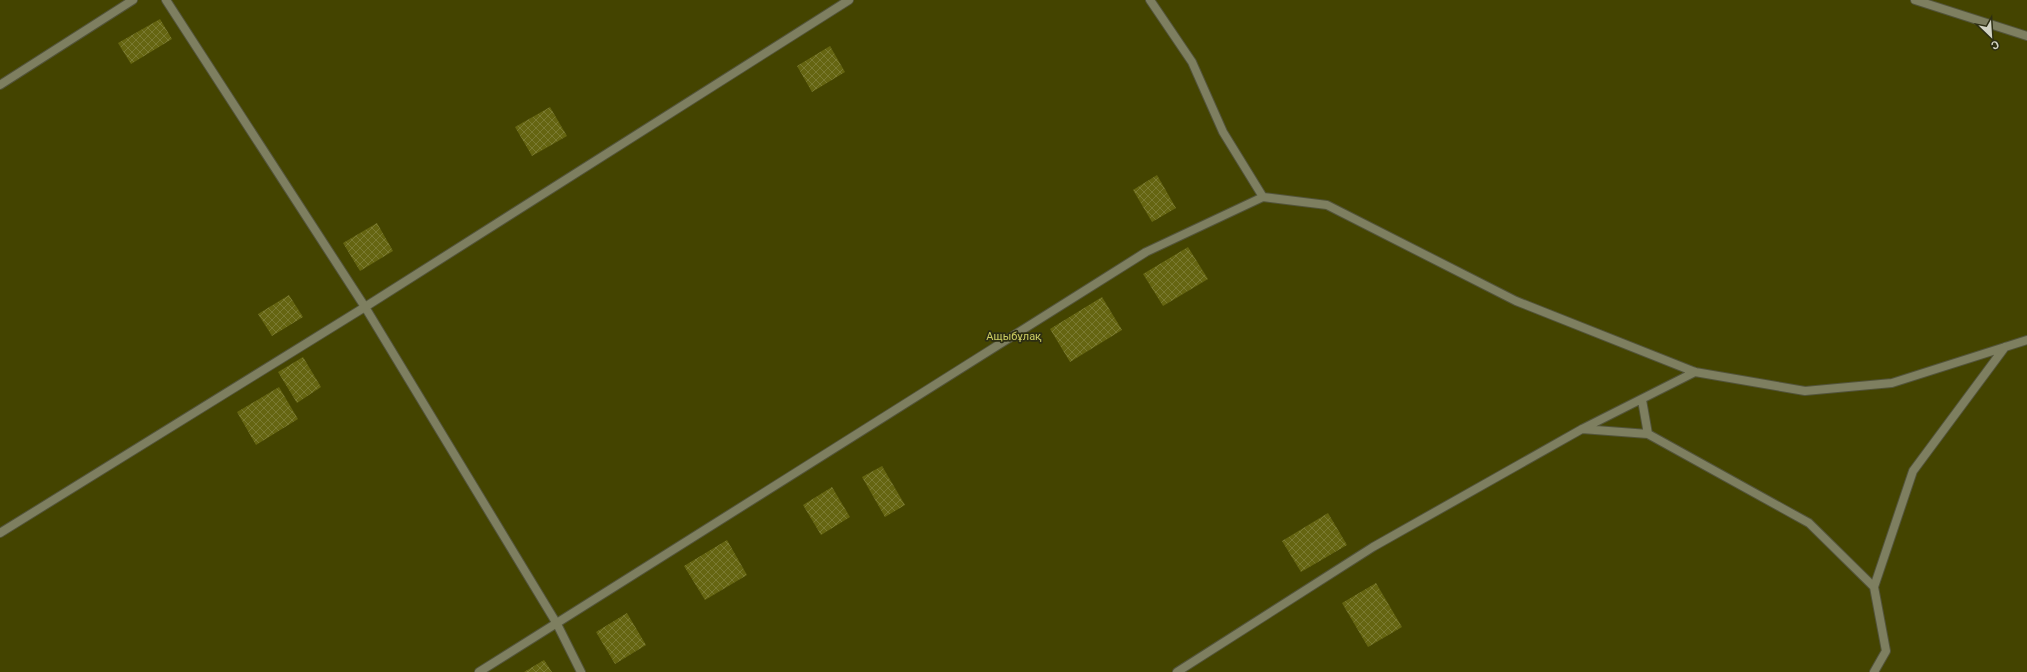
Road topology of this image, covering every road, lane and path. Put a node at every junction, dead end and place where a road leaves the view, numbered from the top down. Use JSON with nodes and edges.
{"nodes":[{"id":1,"x":134,"y":0,"type":"edge"},
{"id":2,"x":166,"y":0,"type":"edge"},
{"id":3,"x":849,"y":0,"type":"edge"},
{"id":4,"x":1150,"y":0,"type":"edge"},
{"id":5,"x":1915,"y":0,"type":"edge"},
{"id":6,"x":2027,"y":36,"type":"edge"},
{"id":7,"x":0,"y":85,"type":"edge"},
{"id":8,"x":1263,"y":197,"type":"junction"},
{"id":9,"x":365,"y":307,"type":"junction"},
{"id":10,"x":2027,"y":340,"type":"edge"},
{"id":11,"x":2005,"y":347,"type":"junction"},
{"id":12,"x":1695,"y":372,"type":"junction"},
{"id":13,"x":1642,"y":400,"type":"junction"},
{"id":14,"x":1582,"y":429,"type":"junction"},
{"id":15,"x":1648,"y":434,"type":"junction"},
{"id":16,"x":0,"y":533,"type":"edge"},
{"id":17,"x":1874,"y":588,"type":"junction"},
{"id":18,"x":557,"y":624,"type":"junction"},
{"id":19,"x":479,"y":672,"type":"edge"},
{"id":20,"x":581,"y":672,"type":"edge"},
{"id":21,"x":1177,"y":672,"type":"edge"},
{"id":22,"x":1874,"y":672,"type":"edge"}],
"edges":[{"from":1,"to":7,"type":"street"},
{"from":2,"to":9,"type":"street"},
{"from":3,"to":9,"type":"street"},
{"from":4,"to":8,"type":"street"},
{"from":5,"to":6,"type":"street"},
{"from":8,"to":12,"type":"street"},
{"from":8,"to":18,"type":"street"},
{"from":9,"to":16,"type":"street"},
{"from":9,"to":18,"type":"street"},
{"from":10,"to":11,"type":"street"},
{"from":11,"to":12,"type":"street"},
{"from":11,"to":17,"type":"street"},
{"from":12,"to":13,"type":"street"},
{"from":13,"to":14,"type":"street"},
{"from":13,"to":15,"type":"street"},
{"from":14,"to":15,"type":"street"},
{"from":14,"to":21,"type":"street"},
{"from":15,"to":17,"type":"street"},
{"from":17,"to":22,"type":"street"},
{"from":18,"to":19,"type":"street"},
{"from":18,"to":20,"type":"street"}]}
